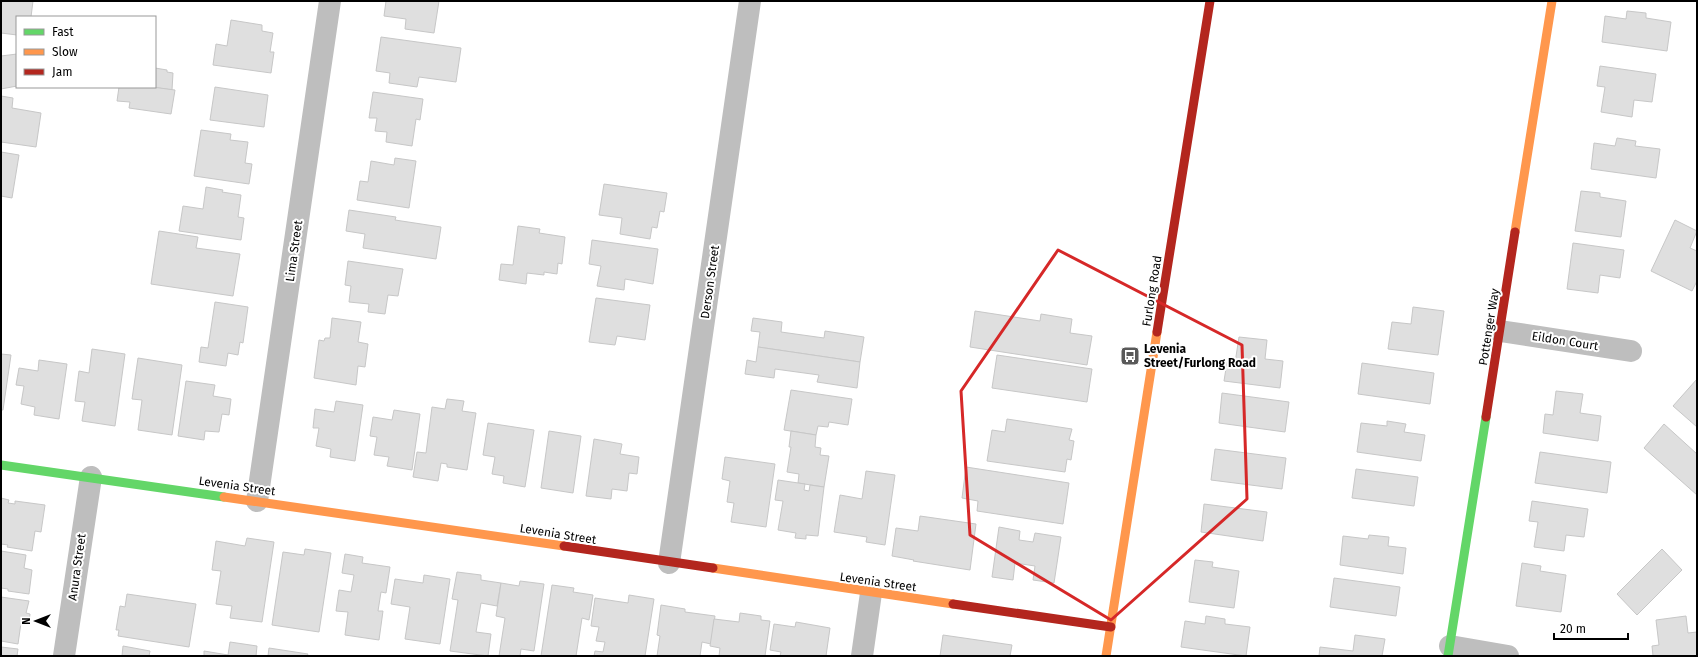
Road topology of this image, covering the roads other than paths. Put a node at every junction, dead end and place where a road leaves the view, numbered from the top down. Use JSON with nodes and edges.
{"nodes":[{"id":1,"x":330,"y":1,"type":"edge"},
{"id":2,"x":750,"y":1,"type":"edge"},
{"id":3,"x":1210,"y":1,"type":"edge"},
{"id":4,"x":1552,"y":1,"type":"edge"},
{"id":5,"x":1500,"y":331,"type":"junction"},
{"id":6,"x":1631,"y":351,"type":"dead end"},
{"id":7,"x":1,"y":465,"type":"edge"},
{"id":8,"x":91,"y":477,"type":"junction"},
{"id":9,"x":257,"y":501,"type":"junction"},
{"id":10,"x":669,"y":563,"type":"junction"},
{"id":11,"x":871,"y":593,"type":"junction"},
{"id":12,"x":1111,"y":627,"type":"junction"},
{"id":13,"x":1449,"y":651,"type":"edge"},
{"id":14,"x":64,"y":656,"type":"edge"},
{"id":15,"x":862,"y":656,"type":"edge"},
{"id":16,"x":1106,"y":656,"type":"edge"},
{"id":17,"x":1508,"y":656,"type":"edge"}],
"edges":[{"from":1,"to":9,"type":"street","name":"Lima Street"},
{"from":2,"to":10,"type":"street","name":"Derson Street"},
{"from":3,"to":12,"type":"street","name":"Furlong Road"},
{"from":4,"to":5,"type":"street","name":"Pottenger Way"},
{"from":5,"to":6,"type":"street","name":"Eildon Court"},
{"from":5,"to":13,"type":"street","name":"Pottenger Way"},
{"from":7,"to":8,"type":"street","name":"Levenia Street"},
{"from":8,"to":9,"type":"street","name":"Levenia Street"},
{"from":8,"to":14,"type":"street","name":"Anura Street"},
{"from":9,"to":10,"type":"street","name":"Levenia Street"},
{"from":10,"to":11,"type":"street","name":"Levenia Street"},
{"from":11,"to":12,"type":"street","name":"Levenia Street"},
{"from":11,"to":15,"type":"street"},
{"from":12,"to":16,"type":"street","name":"Furlong Road"},
{"from":13,"to":17,"type":"street"}]}
